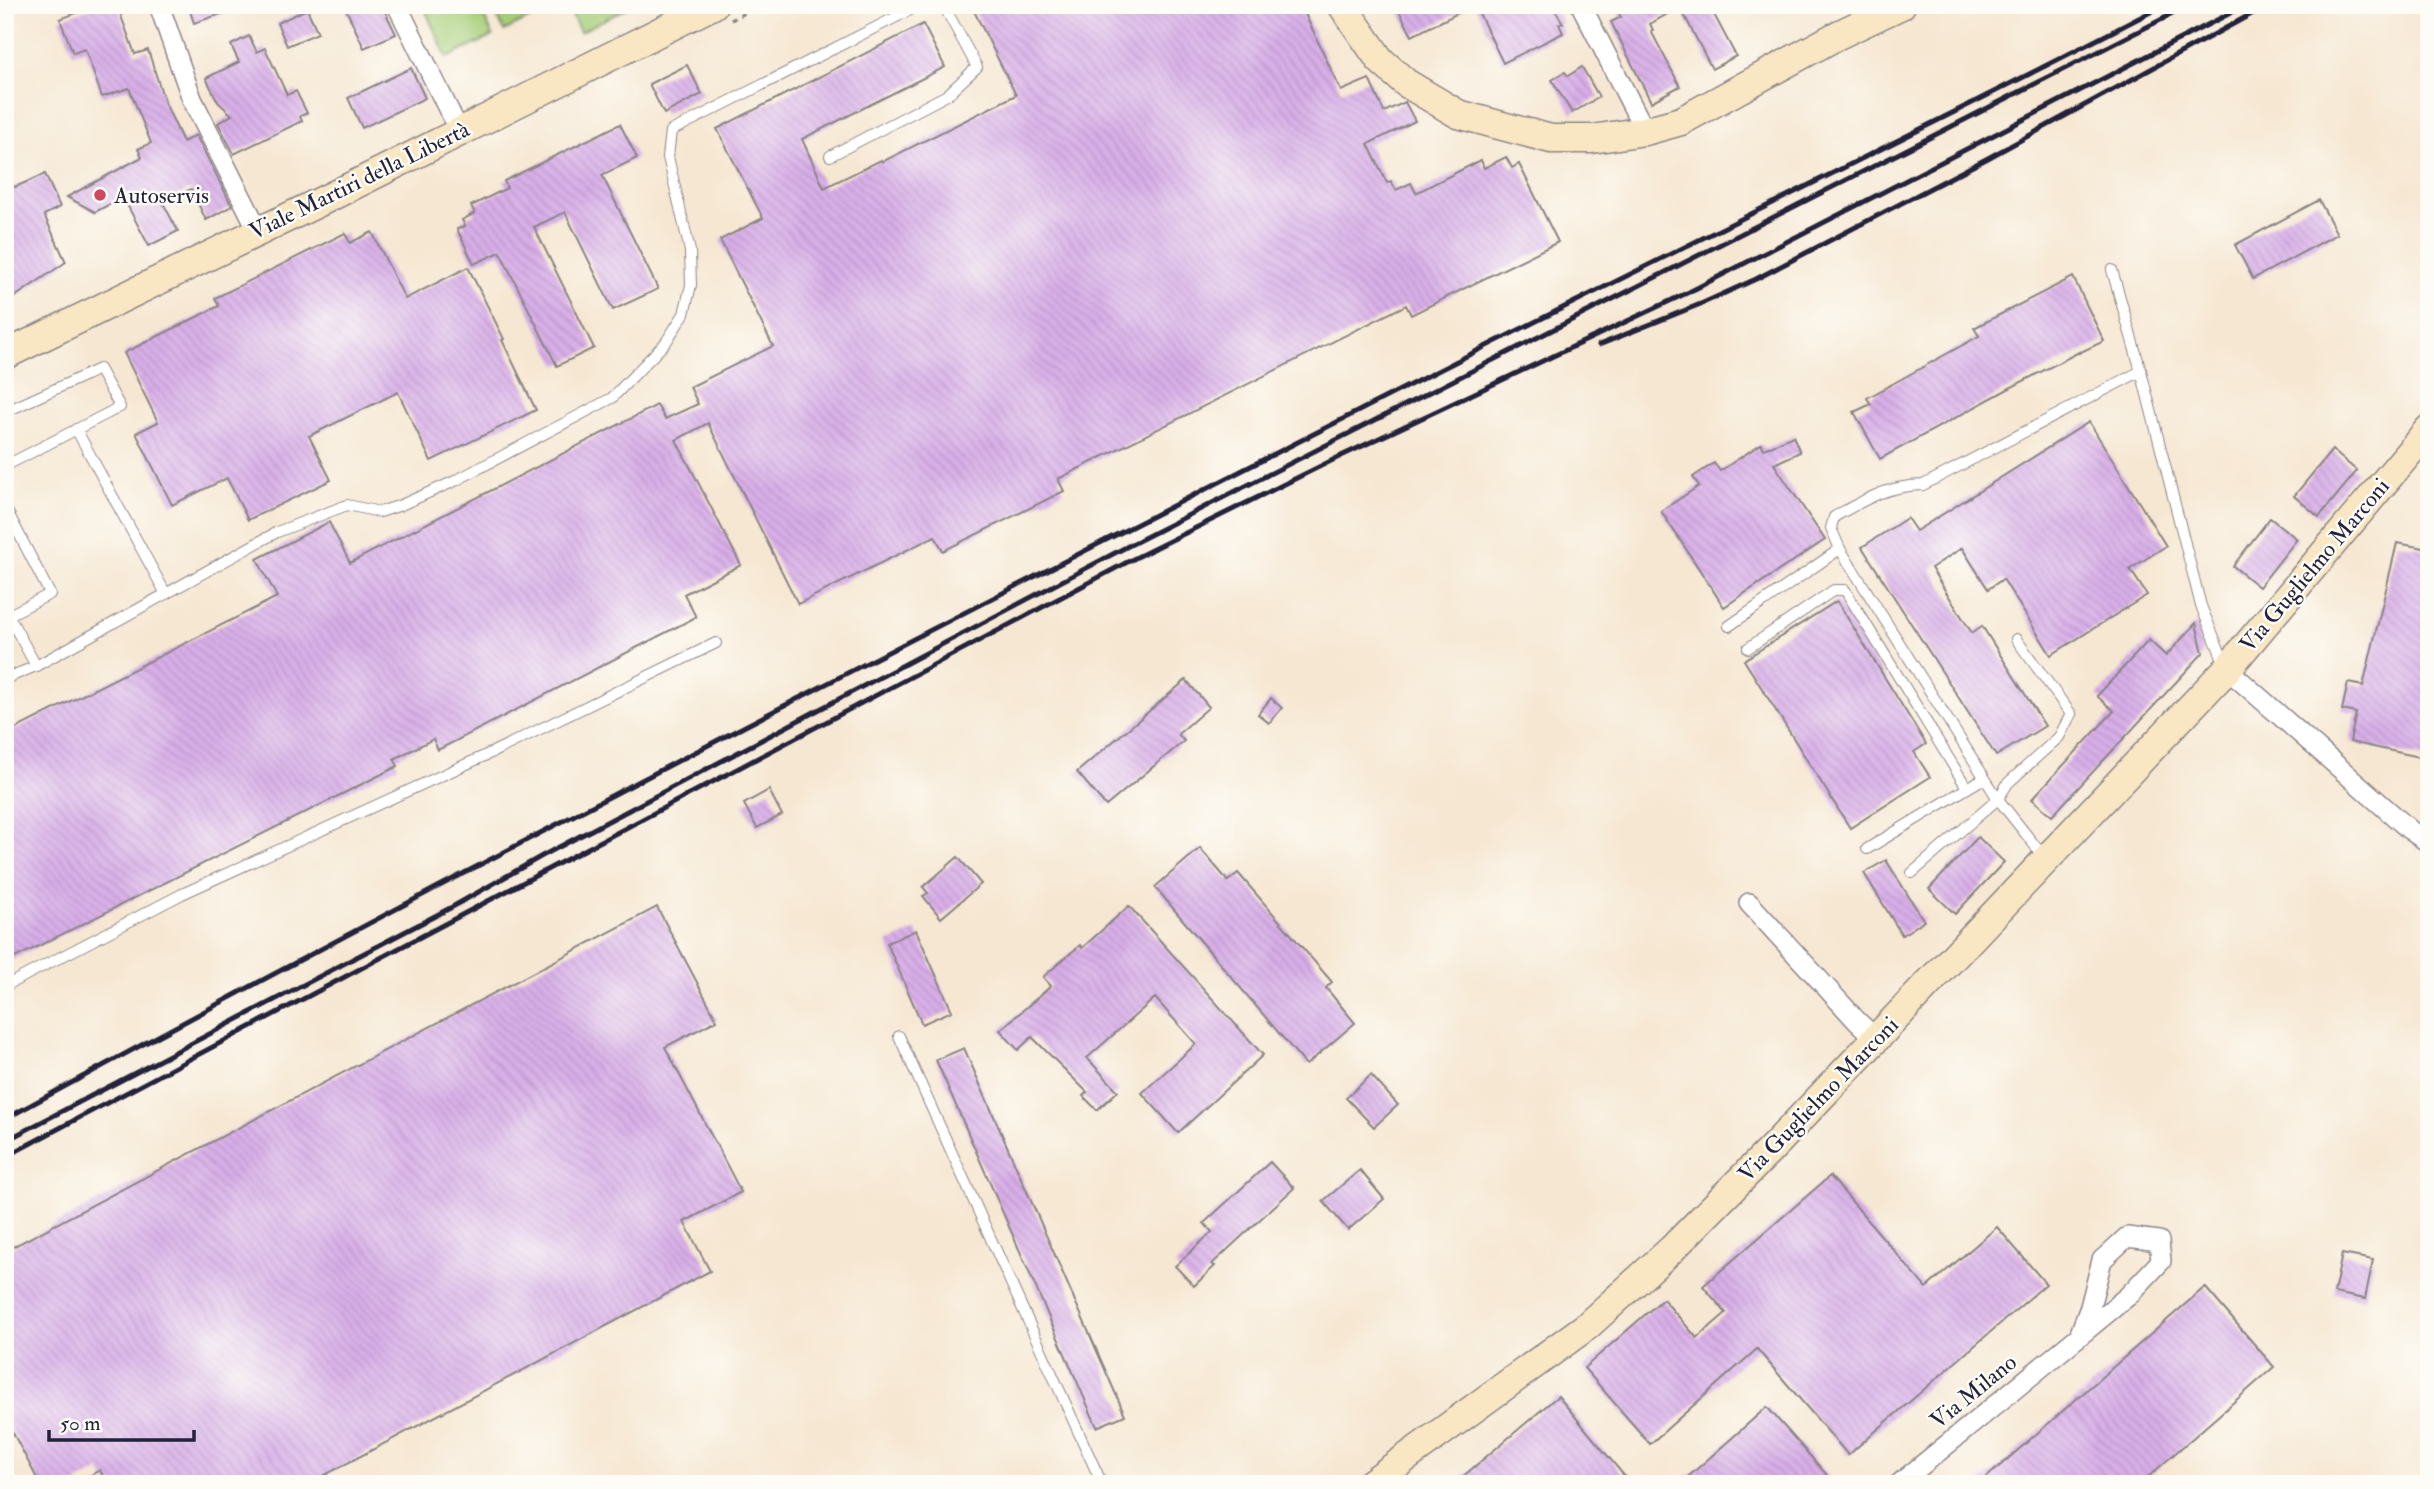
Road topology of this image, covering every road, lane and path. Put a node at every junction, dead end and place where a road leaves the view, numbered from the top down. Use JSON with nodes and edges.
{"nodes":[{"id":1,"x":159,"y":5,"type":"edge"},
{"id":2,"x":397,"y":5,"type":"edge"},
{"id":3,"x":713,"y":5,"type":"edge"},
{"id":4,"x":920,"y":5,"type":"edge"},
{"id":5,"x":934,"y":5,"type":"edge"},
{"id":6,"x":1342,"y":5,"type":"edge"},
{"id":7,"x":1581,"y":5,"type":"edge"},
{"id":8,"x":1901,"y":5,"type":"edge"},
{"id":9,"x":459,"y":131,"type":"junction"},
{"id":10,"x":1645,"y":131,"type":"junction"},
{"id":11,"x":831,"y":156,"type":"dead end"},
{"id":12,"x":258,"y":230,"type":"junction"},
{"id":13,"x":2112,"y":270,"type":"dead end"},
{"id":14,"x":5,"y":355,"type":"edge"},
{"id":15,"x":2141,"y":371,"type":"junction"},
{"id":16,"x":5,"y":412,"type":"edge"},
{"id":17,"x":76,"y":429,"type":"junction"},
{"id":18,"x":2429,"y":429,"type":"edge"},
{"id":19,"x":5,"y":466,"type":"edge"},
{"id":20,"x":5,"y":506,"type":"edge"},
{"id":21,"x":1840,"y":549,"type":"junction"},
{"id":22,"x":166,"y":594,"type":"junction"},
{"id":23,"x":7,"y":612,"type":"edge"},
{"id":24,"x":1729,"y":626,"type":"dead end"},
{"id":25,"x":2016,"y":639,"type":"dead end"},
{"id":26,"x":716,"y":643,"type":"dead end"},
{"id":27,"x":1748,"y":648,"type":"dead end"},
{"id":28,"x":36,"y":666,"type":"junction"},
{"id":29,"x":2227,"y":669,"type":"junction"},
{"id":30,"x":5,"y":679,"type":"edge"},
{"id":31,"x":1984,"y":778,"type":"junction"},
{"id":32,"x":1967,"y":788,"type":"junction"},
{"id":33,"x":1998,"y":799,"type":"junction"},
{"id":34,"x":2429,"y":843,"type":"edge"},
{"id":35,"x":1867,"y":849,"type":"dead end"},
{"id":36,"x":2047,"y":860,"type":"junction"},
{"id":37,"x":1912,"y":873,"type":"dead end"},
{"id":38,"x":1749,"y":903,"type":"dead end"},
{"id":39,"x":5,"y":986,"type":"edge"},
{"id":40,"x":899,"y":1036,"type":"dead end"},
{"id":41,"x":1876,"y":1039,"type":"junction"},
{"id":42,"x":2079,"y":1336,"type":"junction"},
{"id":43,"x":1102,"y":1484,"type":"edge"},
{"id":44,"x":1370,"y":1484,"type":"edge"},
{"id":45,"x":1899,"y":1484,"type":"edge"}],
"edges":[{"from":1,"to":12,"type":"street"},
{"from":2,"to":9,"type":"street"},
{"from":3,"to":9,"type":"street","name":"Viale Martiri della Libertà"},
{"from":4,"to":22,"type":"lane"},
{"from":5,"to":11,"type":"lane"},
{"from":6,"to":10,"type":"street"},
{"from":7,"to":10,"type":"street"},
{"from":8,"to":10,"type":"street"},
{"from":9,"to":12,"type":"street","name":"Viale Martiri della Libertà"},
{"from":12,"to":14,"type":"street","name":"Viale Martiri della Libertà"},
{"from":13,"to":15,"type":"lane"},
{"from":15,"to":21,"type":"lane"},
{"from":15,"to":29,"type":"lane"},
{"from":16,"to":17,"type":"lane"},
{"from":17,"to":19,"type":"lane"},
{"from":17,"to":22,"type":"lane"},
{"from":18,"to":29,"type":"street","name":"Via Guglielmo Marconi"},
{"from":20,"to":23,"type":"lane"},
{"from":21,"to":24,"type":"lane"},
{"from":21,"to":31,"type":"lane"},
{"from":22,"to":28,"type":"lane"},
{"from":23,"to":28,"type":"lane"},
{"from":25,"to":33,"type":"lane"},
{"from":26,"to":39,"type":"lane"},
{"from":27,"to":32,"type":"lane"},
{"from":28,"to":30,"type":"lane"},
{"from":29,"to":34,"type":"street","name":"Via Guglielmo Marconi"},
{"from":29,"to":36,"type":"street","name":"Via Guglielmo Marconi"},
{"from":31,"to":32,"type":"lane"},
{"from":31,"to":33,"type":"lane"},
{"from":32,"to":35,"type":"lane"},
{"from":33,"to":36,"type":"lane"},
{"from":33,"to":37,"type":"lane"},
{"from":36,"to":41,"type":"street","name":"Via Guglielmo Marconi"},
{"from":38,"to":41,"type":"street"},
{"from":40,"to":43,"type":"lane"},
{"from":41,"to":44,"type":"street","name":"Via Guglielmo Marconi"},
{"from":42,"to":42,"type":"street","name":"Via Milano"},
{"from":42,"to":45,"type":"street","name":"Via Milano"}]}
